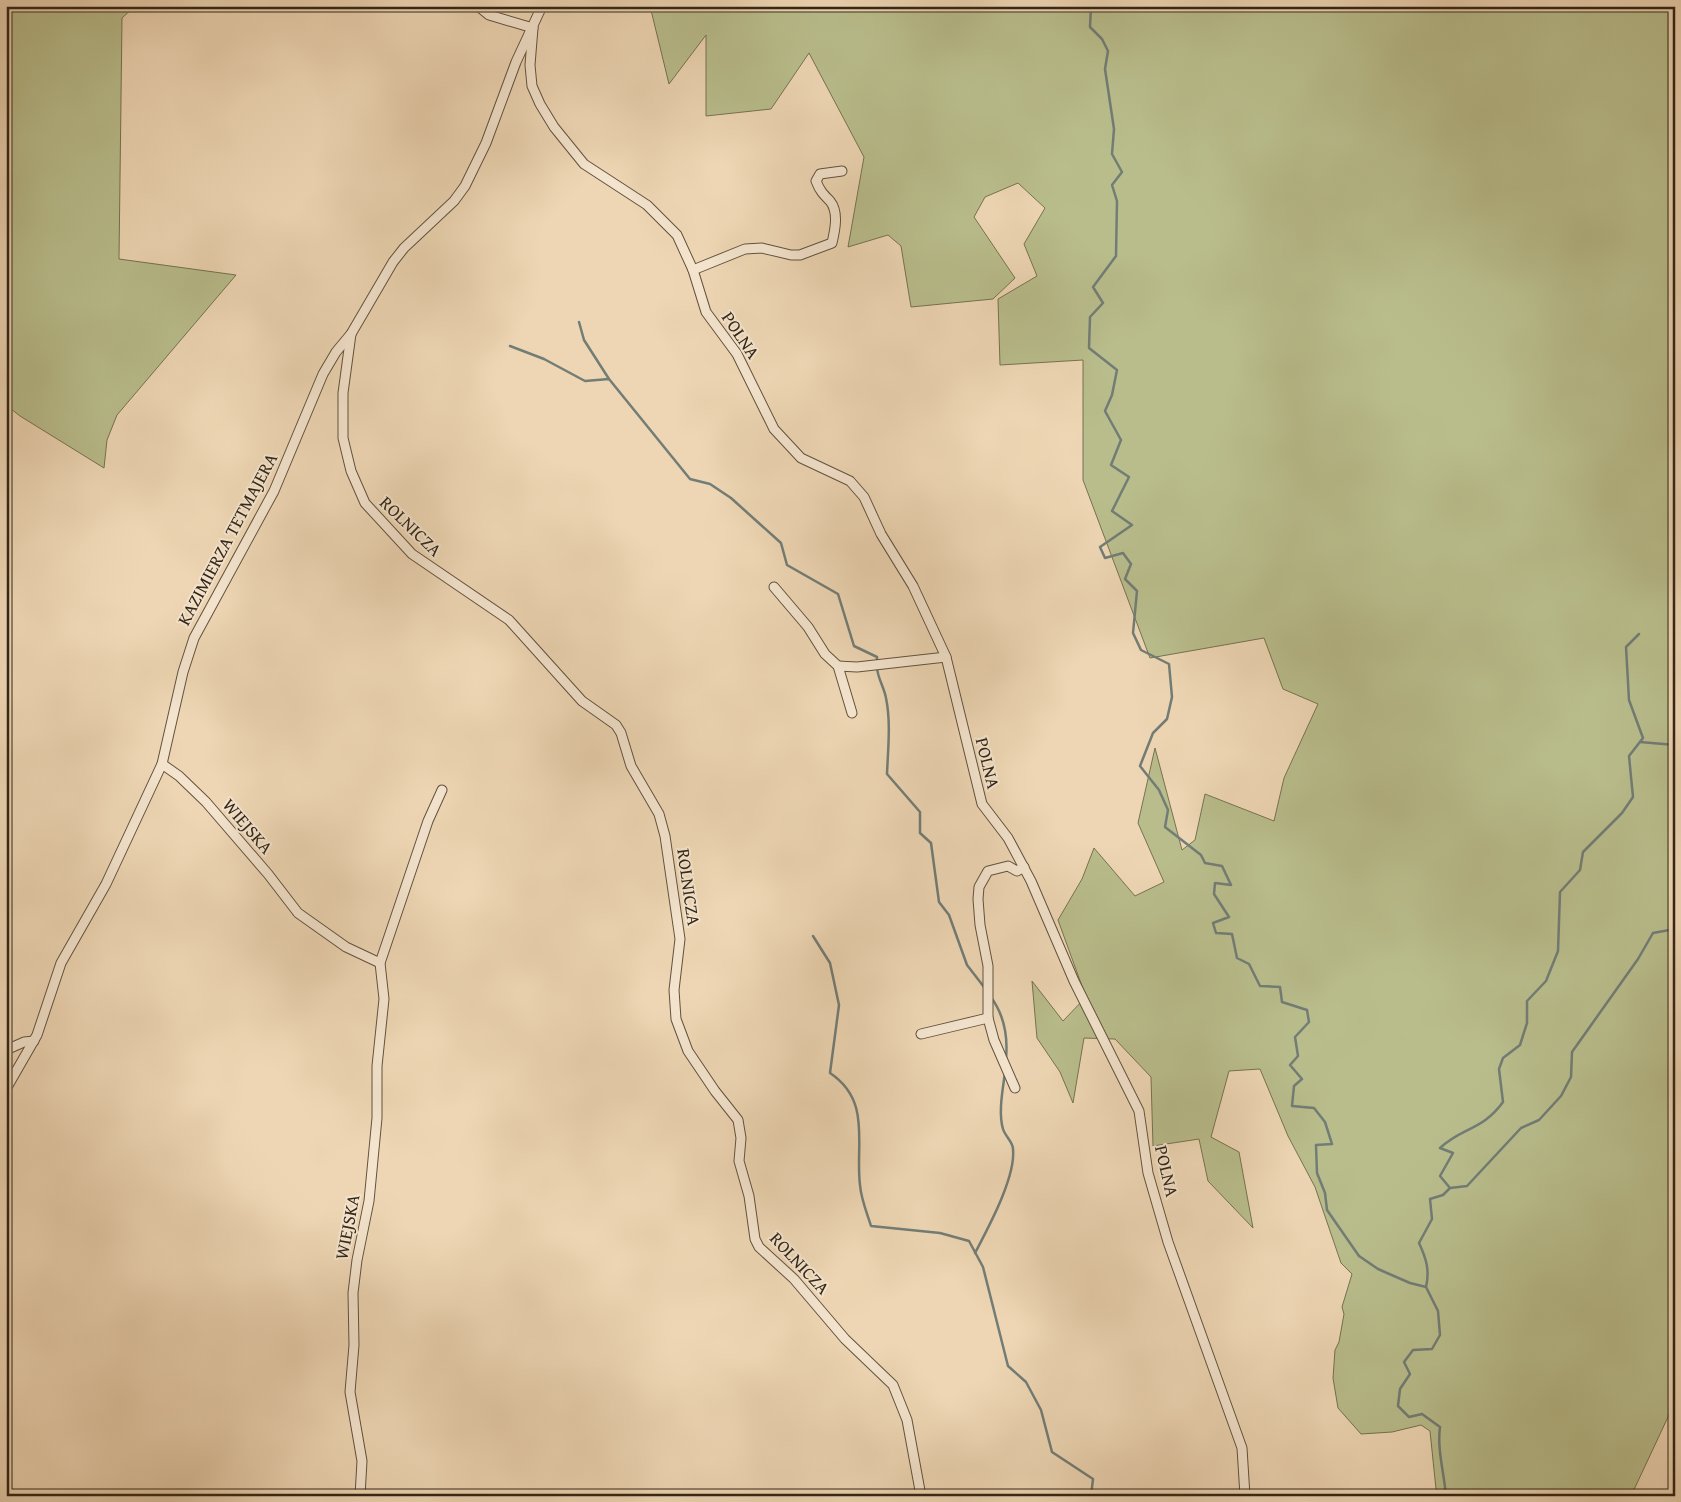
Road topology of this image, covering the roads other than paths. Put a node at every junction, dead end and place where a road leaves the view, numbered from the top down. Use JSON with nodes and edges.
{"nodes":[{"id":1,"x":478,"y":6,"type":"edge"},
{"id":2,"x":542,"y":6,"type":"edge"},
{"id":3,"x":533,"y":28,"type":"junction"},
{"id":4,"x":842,"y":171,"type":"dead end"},
{"id":5,"x":693,"y":270,"type":"junction"},
{"id":6,"x":351,"y":334,"type":"junction"},
{"id":7,"x":774,"y":587,"type":"dead end"},
{"id":8,"x":946,"y":657,"type":"junction"},
{"id":9,"x":838,"y":666,"type":"junction"},
{"id":10,"x":852,"y":713,"type":"dead end"},
{"id":11,"x":162,"y":764,"type":"junction"},
{"id":12,"x":442,"y":790,"type":"dead end"},
{"id":13,"x":1024,"y":866,"type":"junction"},
{"id":14,"x":380,"y":963,"type":"junction"},
{"id":15,"x":988,"y":1018,"type":"junction"},
{"id":16,"x":921,"y":1034,"type":"dead end"},
{"id":17,"x":34,"y":1041,"type":"junction"},
{"id":18,"x":6,"y":1050,"type":"edge"},
{"id":19,"x":1015,"y":1088,"type":"dead end"},
{"id":20,"x":6,"y":1089,"type":"edge"},
{"id":21,"x":360,"y":1496,"type":"edge"},
{"id":22,"x":920,"y":1496,"type":"edge"},
{"id":23,"x":1245,"y":1496,"type":"edge"}],
"edges":[{"from":1,"to":3,"type":"street"},
{"from":2,"to":3,"type":"street","name":"KAZIMIERZA TETMAJERA"},
{"from":3,"to":5,"type":"street","name":"POLNA"},
{"from":3,"to":6,"type":"street","name":"KAZIMIERZA TETMAJERA"},
{"from":4,"to":5,"type":"street"},
{"from":5,"to":8,"type":"street","name":"POLNA"},
{"from":6,"to":11,"type":"street","name":"KAZIMIERZA TETMAJERA"},
{"from":6,"to":22,"type":"street","name":"ROLNICZA"},
{"from":7,"to":9,"type":"street"},
{"from":8,"to":9,"type":"street"},
{"from":8,"to":13,"type":"street","name":"POLNA"},
{"from":9,"to":10,"type":"street"},
{"from":11,"to":14,"type":"street","name":"WIEJSKA"},
{"from":11,"to":17,"type":"street","name":"KAZIMIERZA TETMAJERA"},
{"from":12,"to":14,"type":"street","name":"WIEJSKA"},
{"from":13,"to":15,"type":"street"},
{"from":13,"to":23,"type":"street","name":"POLNA"},
{"from":14,"to":21,"type":"street","name":"WIEJSKA"},
{"from":15,"to":16,"type":"street"},
{"from":15,"to":19,"type":"street"},
{"from":17,"to":18,"type":"street"},
{"from":17,"to":20,"type":"street","name":"KAZIMIERZA TETMAJERA"}]}
